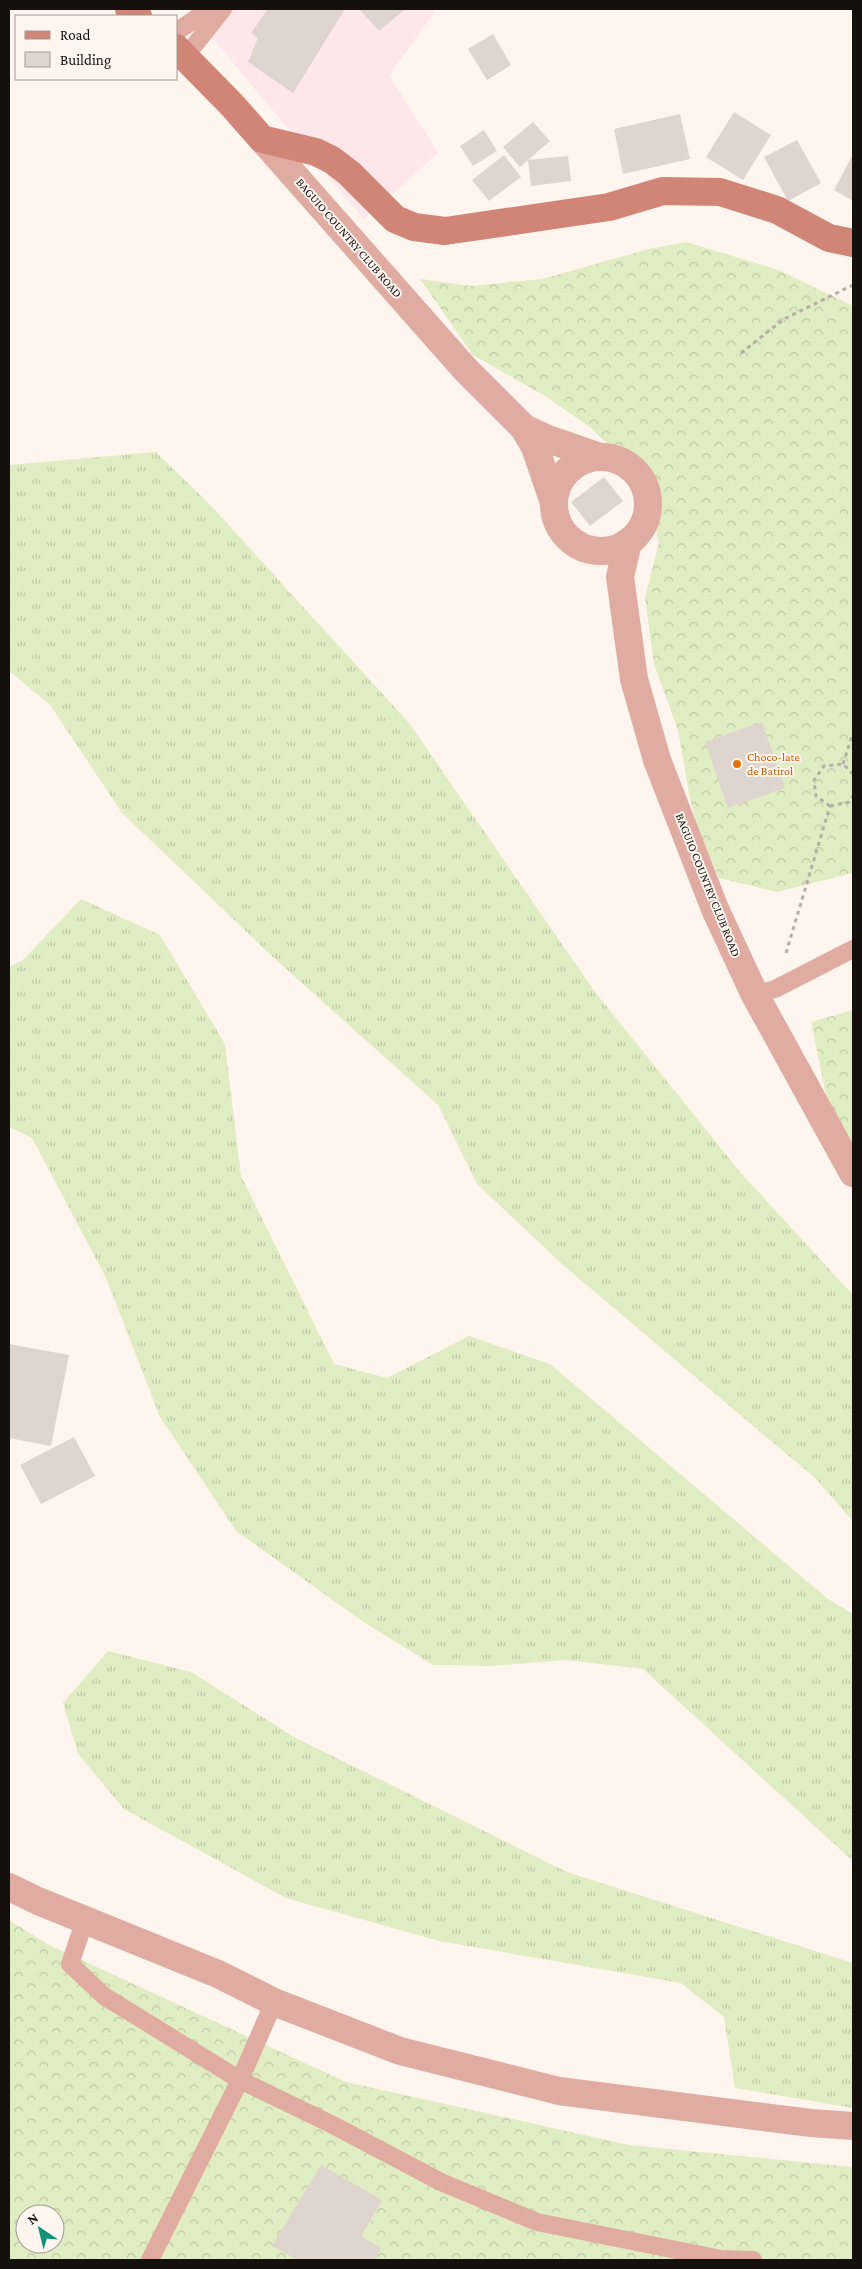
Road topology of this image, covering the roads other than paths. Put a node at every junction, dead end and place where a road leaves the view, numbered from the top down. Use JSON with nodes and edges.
{"nodes":[{"id":1,"x":210,"y":9,"type":"edge"},
{"id":2,"x":223,"y":9,"type":"edge"},
{"id":3,"x":179,"y":46,"type":"edge"},
{"id":4,"x":262,"y":139,"type":"junction"},
{"id":5,"x":853,"y":243,"type":"edge"},
{"id":6,"x":524,"y":428,"type":"junction"},
{"id":7,"x":600,"y":457,"type":"junction"},
{"id":8,"x":554,"y":500,"type":"junction"},
{"id":9,"x":628,"y":542,"type":"junction"},
{"id":10,"x":602,"y":551,"type":"junction"},
{"id":11,"x":620,"y":578,"type":"junction"},
{"id":12,"x":853,"y":949,"type":"edge"},
{"id":13,"x":765,"y":992,"type":"junction"},
{"id":14,"x":853,"y":1173,"type":"edge"},
{"id":15,"x":9,"y":1887,"type":"edge"},
{"id":16,"x":85,"y":1920,"type":"junction"},
{"id":17,"x":274,"y":2002,"type":"junction"},
{"id":18,"x":240,"y":2080,"type":"junction"},
{"id":19,"x":853,"y":2126,"type":"edge"},
{"id":20,"x":150,"y":2260,"type":"edge"},
{"id":21,"x":753,"y":2260,"type":"edge"}],
"edges":[{"from":1,"to":3,"type":"lane"},
{"from":2,"to":3,"type":"lane"},
{"from":3,"to":4,"type":"main road","name":"BAGUIO COUNTRY CLUB ROAD"},
{"from":4,"to":5,"type":"main road"},
{"from":4,"to":6,"type":"street","name":"BAGUIO COUNTRY CLUB ROAD"},
{"from":6,"to":7,"type":"street","name":"BAGUIO COUNTRY CLUB ROAD"},
{"from":6,"to":8,"type":"street","name":"BAGUIO COUNTRY CLUB ROAD"},
{"from":7,"to":8,"type":"street"},
{"from":7,"to":9,"type":"street"},
{"from":8,"to":10,"type":"street"},
{"from":9,"to":10,"type":"street"},
{"from":9,"to":11,"type":"street","name":"BAGUIO COUNTRY CLUB ROAD"},
{"from":10,"to":11,"type":"street","name":"BAGUIO COUNTRY CLUB ROAD"},
{"from":11,"to":13,"type":"street","name":"BAGUIO COUNTRY CLUB ROAD"},
{"from":12,"to":13,"type":"lane"},
{"from":13,"to":14,"type":"street","name":"BAGUIO COUNTRY CLUB ROAD"},
{"from":15,"to":16,"type":"street"},
{"from":16,"to":17,"type":"street"},
{"from":16,"to":18,"type":"lane"},
{"from":17,"to":18,"type":"lane"},
{"from":17,"to":19,"type":"street"},
{"from":18,"to":20,"type":"lane"},
{"from":18,"to":21,"type":"lane"}]}
